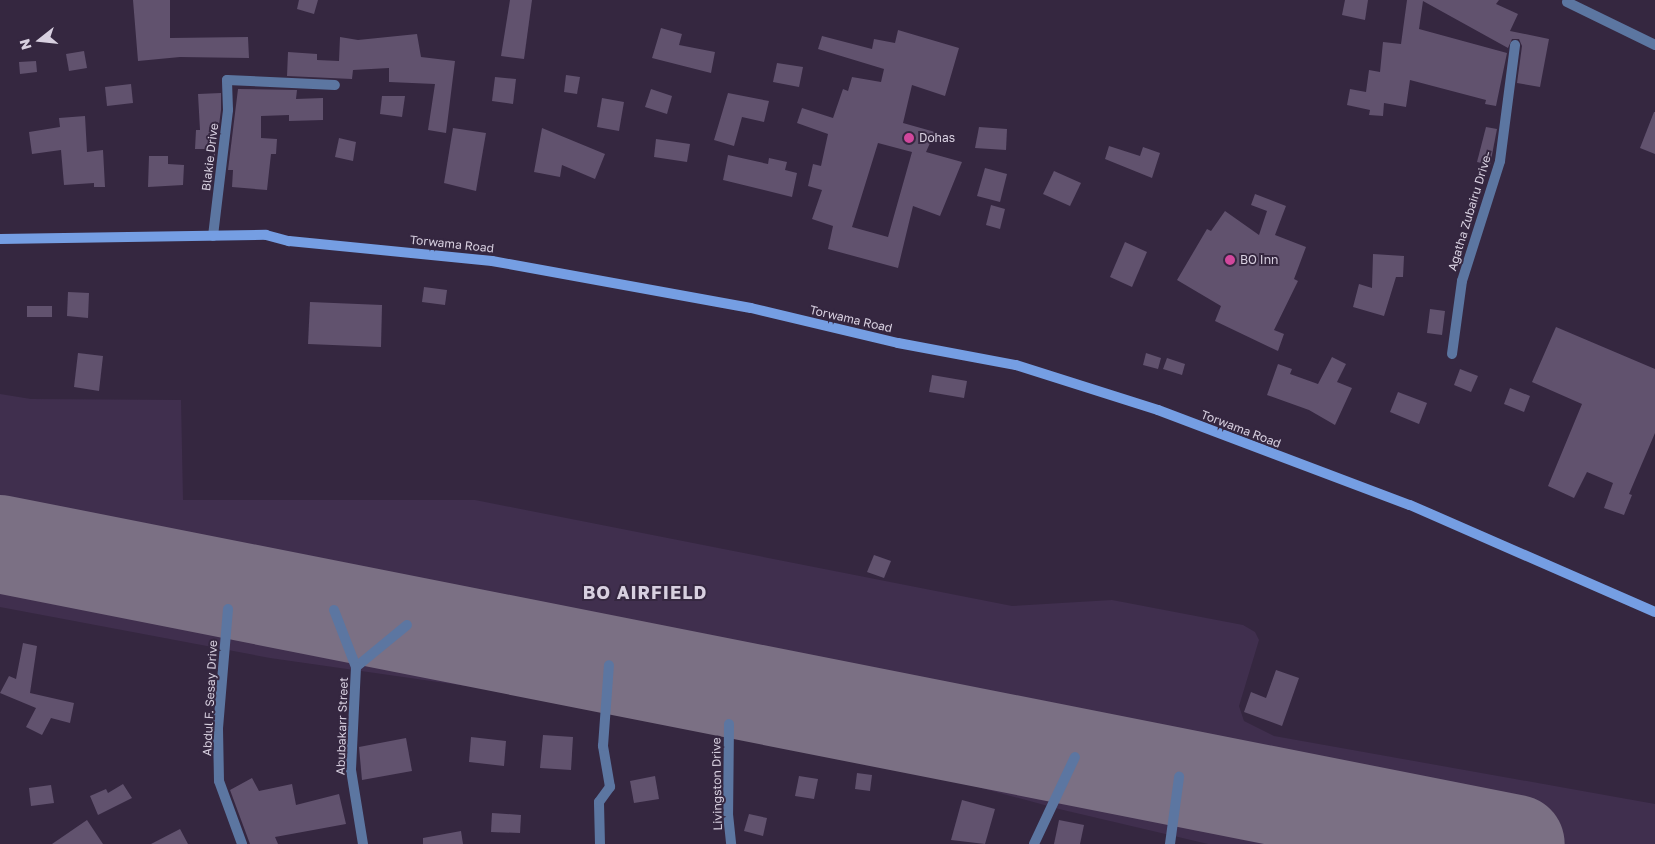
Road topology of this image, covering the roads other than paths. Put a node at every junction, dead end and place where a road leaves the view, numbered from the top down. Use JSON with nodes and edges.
{"nodes":[{"id":1,"x":1567,"y":2,"type":"dead end"},
{"id":2,"x":1515,"y":45,"type":"dead end"},
{"id":3,"x":1655,"y":45,"type":"edge"},
{"id":4,"x":335,"y":85,"type":"dead end"},
{"id":5,"x":213,"y":236,"type":"junction"},
{"id":6,"x":0,"y":239,"type":"edge"},
{"id":7,"x":1452,"y":354,"type":"dead end"},
{"id":8,"x":228,"y":609,"type":"dead end"},
{"id":9,"x":334,"y":610,"type":"dead end"},
{"id":10,"x":1655,"y":612,"type":"edge"},
{"id":11,"x":407,"y":625,"type":"dead end"},
{"id":12,"x":609,"y":665,"type":"dead end"},
{"id":13,"x":356,"y":667,"type":"junction"},
{"id":14,"x":729,"y":724,"type":"dead end"},
{"id":15,"x":1075,"y":757,"type":"dead end"},
{"id":16,"x":1179,"y":777,"type":"dead end"},
{"id":17,"x":242,"y":844,"type":"edge"},
{"id":18,"x":363,"y":844,"type":"edge"},
{"id":19,"x":600,"y":844,"type":"edge"},
{"id":20,"x":731,"y":844,"type":"edge"},
{"id":21,"x":1034,"y":844,"type":"edge"},
{"id":22,"x":1170,"y":844,"type":"edge"}],
"edges":[{"from":1,"to":3,"type":"street"},
{"from":2,"to":7,"type":"street","name":"Agatha Zubairu Drive-"},
{"from":4,"to":5,"type":"street","name":"Blakie Drive"},
{"from":5,"to":6,"type":"main road","name":"Torwama Road"},
{"from":5,"to":10,"type":"main road","name":"Torwama Road"},
{"from":8,"to":17,"type":"street","name":"Abdul F. Sesay Drive"},
{"from":9,"to":13,"type":"street"},
{"from":11,"to":13,"type":"street"},
{"from":12,"to":19,"type":"street"},
{"from":13,"to":18,"type":"street","name":"Abubakarr Street"},
{"from":14,"to":20,"type":"street","name":"Livingston Drive"},
{"from":15,"to":21,"type":"street"},
{"from":16,"to":22,"type":"street"}]}
